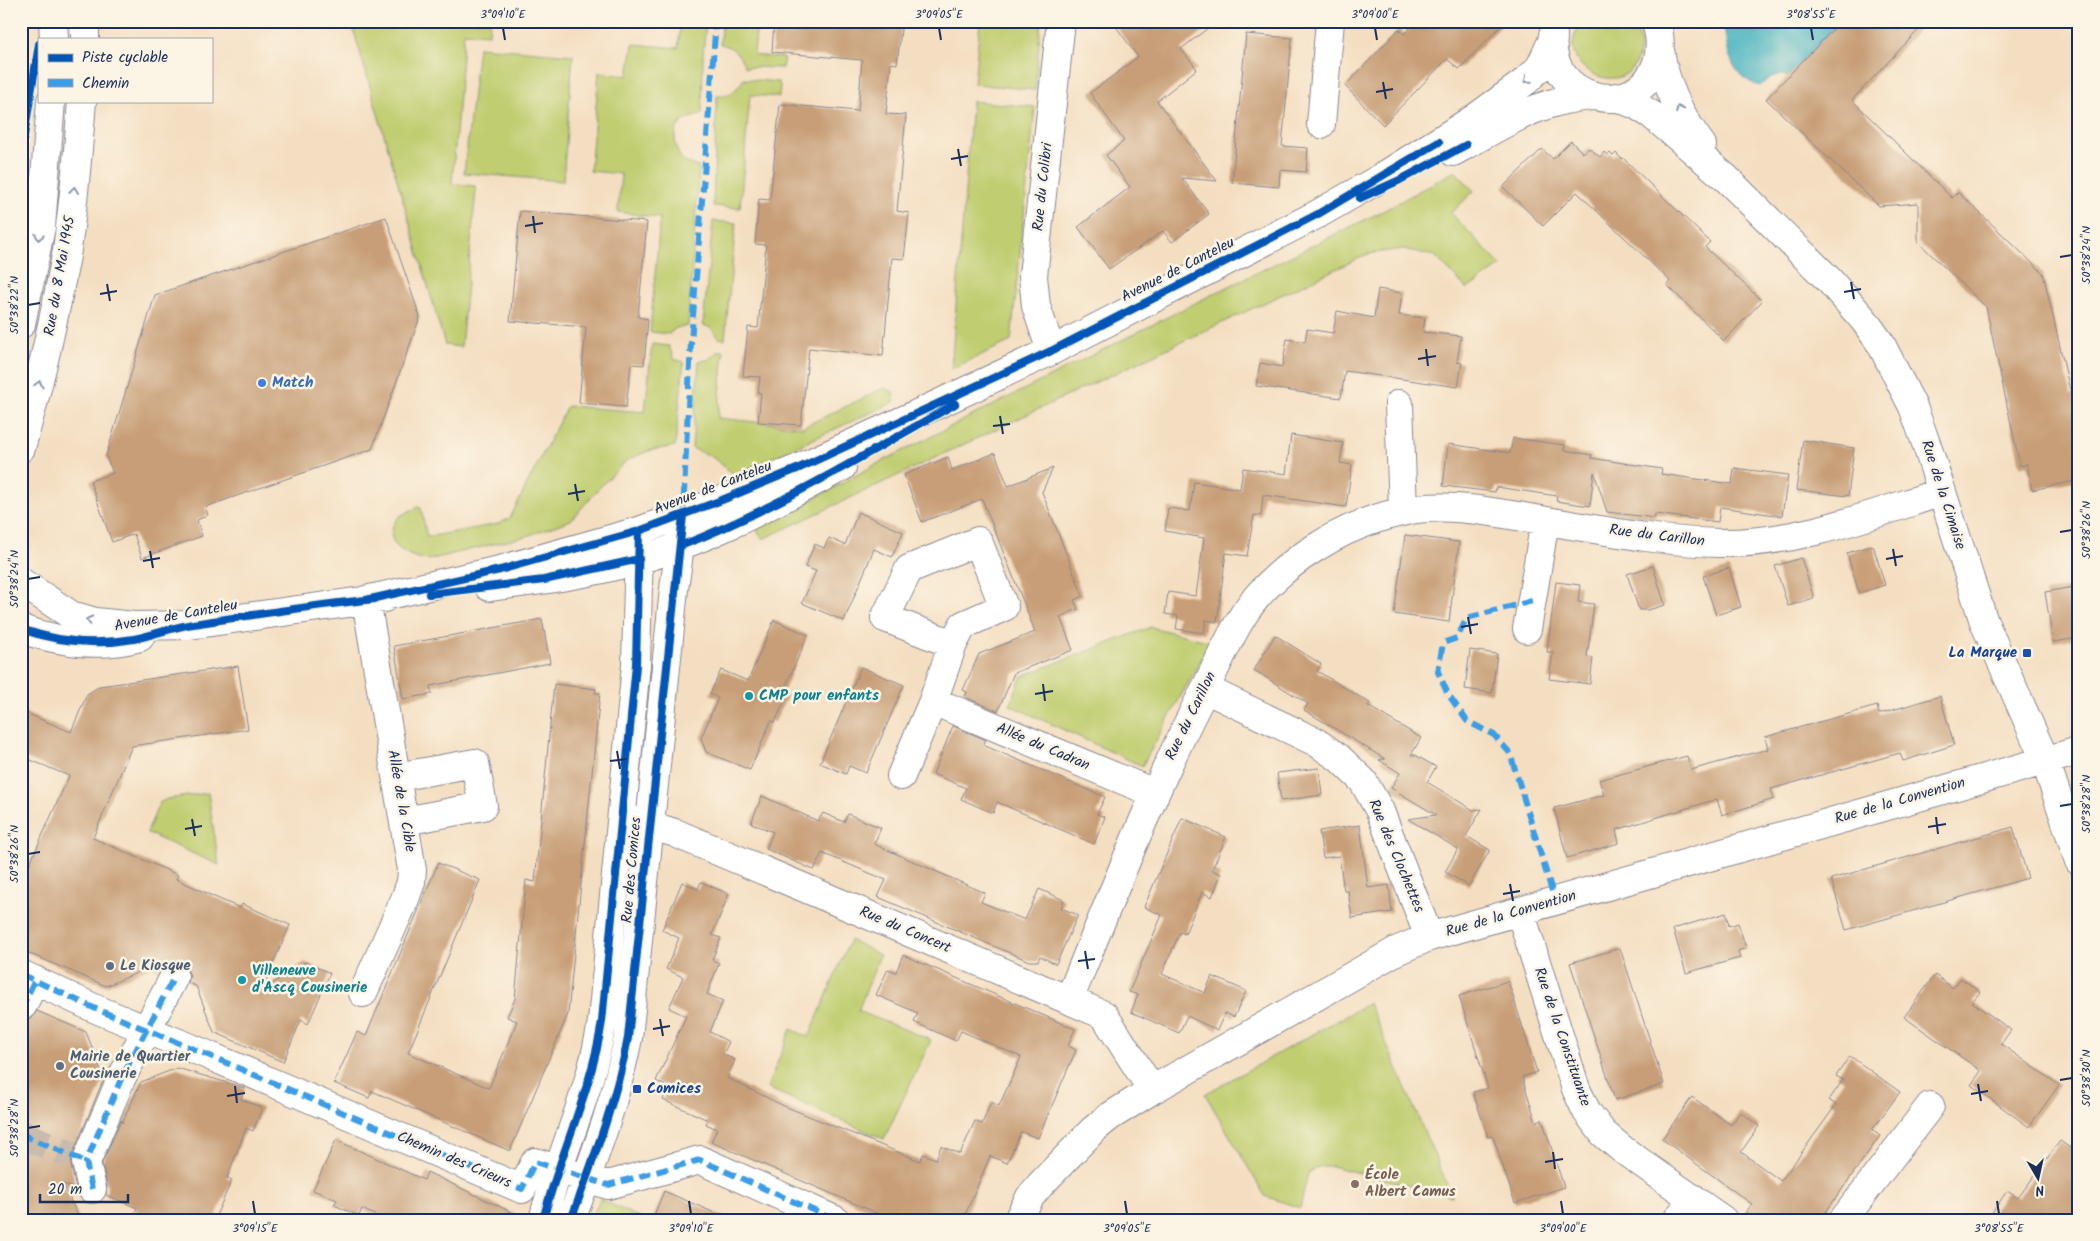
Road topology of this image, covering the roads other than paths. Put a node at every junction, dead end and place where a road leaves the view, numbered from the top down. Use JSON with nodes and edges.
{"nodes":[{"id":1,"x":54,"y":21,"type":"edge"},
{"id":2,"x":85,"y":21,"type":"edge"},
{"id":3,"x":1061,"y":21,"type":"edge"},
{"id":4,"x":1330,"y":21,"type":"edge"},
{"id":5,"x":1657,"y":29,"type":"edge"},
{"id":6,"x":1555,"y":30,"type":"edge"},
{"id":7,"x":54,"y":38,"type":"edge"},
{"id":8,"x":85,"y":38,"type":"edge"},
{"id":9,"x":1604,"y":96,"type":"junction"},
{"id":10,"x":51,"y":102,"type":"edge"},
{"id":11,"x":82,"y":102,"type":"edge"},
{"id":12,"x":1321,"y":124,"type":"dead end"},
{"id":13,"x":1726,"y":178,"type":"junction"},
{"id":14,"x":1318,"y":214,"type":"junction"},
{"id":15,"x":21,"y":324,"type":"edge"},
{"id":16,"x":1051,"y":350,"type":"junction"},
{"id":17,"x":1399,"y":404,"type":"dead end"},
{"id":18,"x":21,"y":448,"type":"edge"},
{"id":19,"x":1942,"y":492,"type":"junction"},
{"id":20,"x":1403,"y":511,"type":"junction"},
{"id":21,"x":683,"y":515,"type":"junction"},
{"id":22,"x":1545,"y":520,"type":"junction"},
{"id":23,"x":639,"y":531,"type":"junction"},
{"id":24,"x":680,"y":546,"type":"junction"},
{"id":25,"x":639,"y":560,"type":"junction"},
{"id":26,"x":21,"y":582,"type":"edge"},
{"id":27,"x":366,"y":600,"type":"junction"},
{"id":28,"x":190,"y":625,"type":"junction"},
{"id":29,"x":21,"y":629,"type":"edge"},
{"id":30,"x":1527,"y":629,"type":"dead end"},
{"id":31,"x":953,"y":644,"type":"dead end"},
{"id":32,"x":1205,"y":688,"type":"junction"},
{"id":33,"x":933,"y":701,"type":"junction"},
{"id":34,"x":2079,"y":751,"type":"edge"},
{"id":35,"x":2045,"y":760,"type":"junction"},
{"id":36,"x":901,"y":776,"type":"dead end"},
{"id":37,"x":397,"y":778,"type":"junction"},
{"id":38,"x":1154,"y":793,"type":"junction"},
{"id":39,"x":622,"y":817,"type":"junction"},
{"id":40,"x":405,"y":821,"type":"junction"},
{"id":41,"x":650,"y":825,"type":"junction"},
{"id":42,"x":2079,"y":861,"type":"edge"},
{"id":43,"x":1520,"y":911,"type":"junction"},
{"id":44,"x":1429,"y":937,"type":"junction"},
{"id":45,"x":28,"y":977,"type":"edge"},
{"id":46,"x":174,"y":977,"type":"dead end"},
{"id":47,"x":363,"y":993,"type":"dead end"},
{"id":48,"x":1069,"y":1000,"type":"junction"},
{"id":49,"x":23,"y":1005,"type":"dead end"},
{"id":50,"x":147,"y":1030,"type":"junction"},
{"id":51,"x":1152,"y":1090,"type":"junction"},
{"id":52,"x":1930,"y":1106,"type":"dead end"},
{"id":53,"x":558,"y":1170,"type":"junction"},
{"id":54,"x":585,"y":1178,"type":"junction"},
{"id":55,"x":92,"y":1189,"type":"dead end"},
{"id":56,"x":1685,"y":1209,"type":"edge"},
{"id":57,"x":543,"y":1220,"type":"edge"},
{"id":58,"x":571,"y":1220,"type":"edge"},
{"id":59,"x":835,"y":1220,"type":"edge"},
{"id":60,"x":1018,"y":1220,"type":"edge"},
{"id":61,"x":1723,"y":1220,"type":"edge"},
{"id":62,"x":1843,"y":1220,"type":"edge"}],
"edges":[{"from":1,"to":7,"type":"street"},
{"from":2,"to":8,"type":"street"},
{"from":3,"to":16,"type":"street","name":"Rue du Colibri"},
{"from":4,"to":12,"type":"street"},
{"from":5,"to":9,"type":"street"},
{"from":13,"to":5,"type":"street","name":"Rue de la Cimaise","one_way":true},
{"from":6,"to":9,"type":"street","name":"Rue de la Cimaise"},
{"from":6,"to":14,"type":"street","name":"Avenue de Canteleu","one_way":true},
{"from":9,"to":13,"type":"street","name":"Rue de la Cimaise"},
{"from":9,"to":14,"type":"street","name":"Avenue de Canteleu"},
{"from":10,"to":15,"type":"street","name":"Rue du 8 Mai 1945","one_way":true},
{"from":18,"to":11,"type":"street","name":"Rue du 8 Mai 1945","one_way":true},
{"from":13,"to":19,"type":"street","name":"Rue de la Cimaise"},
{"from":14,"to":16,"type":"street","name":"Avenue de Canteleu"},
{"from":16,"to":21,"type":"street","name":"Avenue de Canteleu"},
{"from":16,"to":24,"type":"street","name":"Avenue de Canteleu"},
{"from":17,"to":20,"type":"street"},
{"from":19,"to":22,"type":"street","name":"Rue du Carillon"},
{"from":19,"to":35,"type":"street","name":"Rue de la Cimaise"},
{"from":20,"to":22,"type":"street","name":"Rue du Carillon"},
{"from":20,"to":32,"type":"street","name":"Rue du Carillon"},
{"from":21,"to":23,"type":"street","name":"Avenue de Canteleu"},
{"from":21,"to":24,"type":"street","name":"Rue des Comices"},
{"from":22,"to":30,"type":"street"},
{"from":23,"to":25,"type":"street","name":"Rue des Comices"},
{"from":23,"to":27,"type":"street","name":"Avenue de Canteleu"},
{"from":24,"to":25,"type":"street","name":"Avenue de Canteleu"},
{"from":24,"to":41,"type":"street","name":"Rue des Comices"},
{"from":25,"to":27,"type":"street","name":"Avenue de Canteleu"},
{"from":25,"to":39,"type":"street","name":"Rue des Comices"},
{"from":28,"to":26,"type":"street","name":"Avenue de Canteleu","one_way":true},
{"from":27,"to":28,"type":"street","name":"Avenue de Canteleu"},
{"from":27,"to":37,"type":"street","name":"Allée de la Cible"},
{"from":28,"to":29,"type":"street","name":"Avenue de Canteleu"},
{"from":31,"to":33,"type":"street"},
{"from":32,"to":38,"type":"street","name":"Rue du Carillon"},
{"from":32,"to":44,"type":"street","name":"Rue des Clochettes"},
{"from":33,"to":36,"type":"street"},
{"from":33,"to":38,"type":"street","name":"Allée du Cadran"},
{"from":34,"to":35,"type":"street","name":"Rue de la Convention"},
{"from":35,"to":42,"type":"street","name":"Rue de la Cimaise"},
{"from":35,"to":43,"type":"street","name":"Rue de la Convention"},
{"from":37,"to":40,"type":"street","name":"Allée de la Cible"},
{"from":37,"to":40,"type":"street"},
{"from":38,"to":48,"type":"street","name":"Rue du Carillon"},
{"from":39,"to":41,"type":"street","name":"Rue du Concert"},
{"from":39,"to":53,"type":"street","name":"Rue des Comices"},
{"from":40,"to":47,"type":"street","name":"Allée de la Cible"},
{"from":41,"to":48,"type":"street","name":"Rue du Concert"},
{"from":41,"to":54,"type":"street","name":"Rue des Comices"},
{"from":43,"to":44,"type":"street","name":"Rue de la Convention"},
{"from":43,"to":56,"type":"street","name":"Rue de la Constituante"},
{"from":44,"to":51,"type":"street","name":"Rue de la Convention"},
{"from":45,"to":49,"type":"street"},
{"from":45,"to":50,"type":"street"},
{"from":46,"to":50,"type":"street"},
{"from":48,"to":51,"type":"street","name":"Rue du Concert"},
{"from":50,"to":53,"type":"street","name":"Chemin des Crieurs"},
{"from":50,"to":55,"type":"street"},
{"from":51,"to":60,"type":"street","name":"Rue de la Convention"},
{"from":52,"to":62,"type":"street"},
{"from":53,"to":54,"type":"street","name":"Chemin des Crieurs"},
{"from":53,"to":57,"type":"street","name":"Rue des Comices"},
{"from":54,"to":58,"type":"street","name":"Rue des Comices"},
{"from":54,"to":59,"type":"street","name":"Chemin des Crieurs"},
{"from":56,"to":61,"type":"street","name":"Rue de la Constituante"}]}
